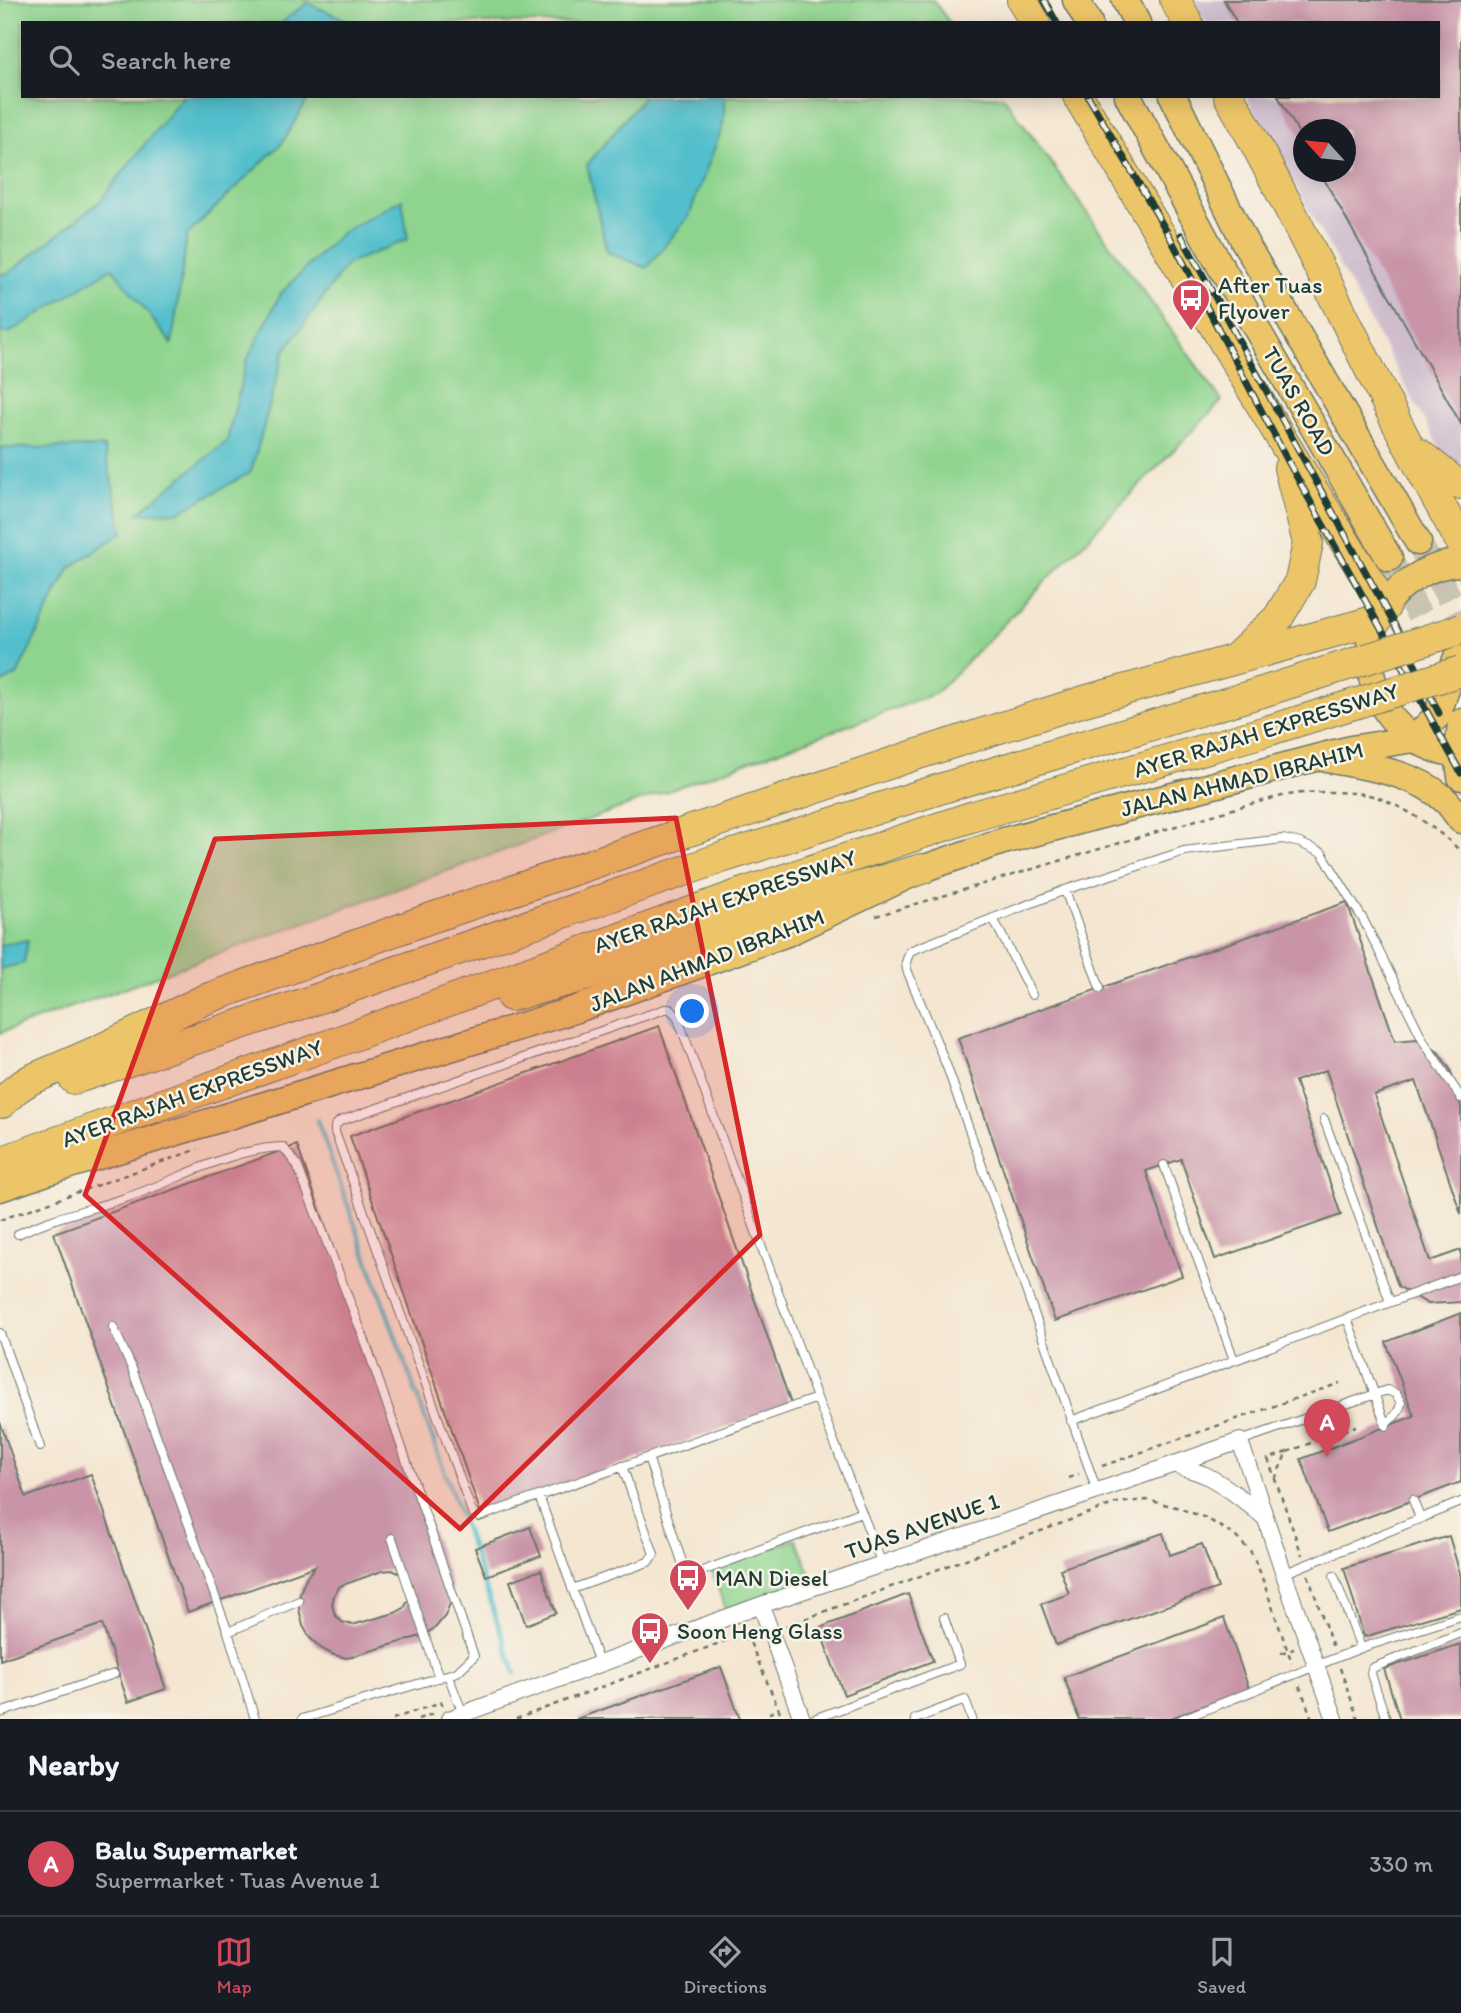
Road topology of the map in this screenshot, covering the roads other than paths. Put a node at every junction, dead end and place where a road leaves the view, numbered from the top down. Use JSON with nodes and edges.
{"nodes":[{"id":1,"x":1022,"y":0,"type":"edge"},
{"id":2,"x":1076,"y":0,"type":"edge"},
{"id":3,"x":1125,"y":0,"type":"edge"},
{"id":4,"x":1175,"y":0,"type":"edge"},
{"id":5,"x":1034,"y":21,"type":"edge"},
{"id":6,"x":1088,"y":21,"type":"edge"},
{"id":7,"x":1136,"y":21,"type":"edge"},
{"id":8,"x":1187,"y":21,"type":"edge"},
{"id":9,"x":1079,"y":98,"type":"edge"},
{"id":10,"x":1129,"y":98,"type":"edge"},
{"id":11,"x":1174,"y":98,"type":"edge"},
{"id":12,"x":1230,"y":98,"type":"edge"},
{"id":13,"x":1284,"y":443,"type":"junction"},
{"id":14,"x":1409,"y":447,"type":"junction"},
{"id":15,"x":1461,"y":484,"type":"edge"},
{"id":16,"x":1418,"y":542,"type":"tunnel mouth"},
{"id":17,"x":1461,"y":542,"type":"edge"},
{"id":18,"x":1390,"y":558,"type":"tunnel mouth"},
{"id":19,"x":1461,"y":563,"type":"edge"},
{"id":20,"x":1381,"y":613,"type":"junction"},
{"id":21,"x":1461,"y":629,"type":"edge"},
{"id":22,"x":1461,"y":645,"type":"edge"},
{"id":23,"x":1236,"y":658,"type":"junction"},
{"id":24,"x":1461,"y":671,"type":"edge"},
{"id":25,"x":1461,"y":722,"type":"edge"},
{"id":26,"x":1413,"y":740,"type":"junction"},
{"id":27,"x":1319,"y":757,"type":"junction"},
{"id":28,"x":1460,"y":762,"type":"edge"},
{"id":29,"x":1461,"y":820,"type":"edge"},
{"id":30,"x":922,"y":869,"type":"junction"},
{"id":31,"x":1065,"y":890,"type":"junction"},
{"id":32,"x":993,"y":918,"type":"junction"},
{"id":33,"x":1100,"y":988,"type":"dead end"},
{"id":34,"x":1032,"y":995,"type":"dead end"},
{"id":35,"x":323,"y":1046,"type":"junction"},
{"id":36,"x":1461,"y":1098,"type":"edge"},
{"id":37,"x":1,"y":1103,"type":"edge"},
{"id":38,"x":1324,"y":1119,"type":"dead end"},
{"id":39,"x":0,"y":1162,"type":"edge"},
{"id":40,"x":1164,"y":1165,"type":"dead end"},
{"id":41,"x":0,"y":1188,"type":"edge"},
{"id":42,"x":18,"y":1234,"type":"dead end"},
{"id":43,"x":1461,"y":1276,"type":"edge"},
{"id":44,"x":1390,"y":1303,"type":"junction"},
{"id":45,"x":1347,"y":1318,"type":"junction"},
{"id":46,"x":113,"y":1327,"type":"dead end"},
{"id":47,"x":0,"y":1333,"type":"edge"},
{"id":48,"x":1234,"y":1360,"type":"junction"},
{"id":49,"x":1375,"y":1393,"type":"junction"},
{"id":50,"x":817,"y":1398,"type":"junction"},
{"id":51,"x":1071,"y":1421,"type":"junction"},
{"id":52,"x":1240,"y":1441,"type":"junction"},
{"id":53,"x":40,"y":1447,"type":"dead end"},
{"id":54,"x":648,"y":1457,"type":"junction"},
{"id":55,"x":1174,"y":1464,"type":"junction"},
{"id":56,"x":622,"y":1466,"type":"junction"},
{"id":57,"x":1097,"y":1491,"type":"junction"},
{"id":58,"x":539,"y":1496,"type":"junction"},
{"id":59,"x":1413,"y":1500,"type":"dead end"},
{"id":60,"x":1461,"y":1502,"type":"edge"},
{"id":61,"x":861,"y":1512,"type":"junction"},
{"id":62,"x":1264,"y":1517,"type":"junction"},
{"id":63,"x":1420,"y":1518,"type":"junction"},
{"id":64,"x":392,"y":1538,"type":"dead end"},
{"id":65,"x":882,"y":1564,"type":"junction"},
{"id":66,"x":1283,"y":1573,"type":"junction"},
{"id":67,"x":1334,"y":1576,"type":"dead end"},
{"id":68,"x":572,"y":1589,"type":"junction"},
{"id":69,"x":299,"y":1601,"type":"dead end"},
{"id":70,"x":761,"y":1605,"type":"junction"},
{"id":71,"x":1461,"y":1616,"type":"edge"},
{"id":72,"x":944,"y":1618,"type":"dead end"},
{"id":73,"x":228,"y":1632,"type":"junction"},
{"id":74,"x":1461,"y":1633,"type":"edge"},
{"id":75,"x":1362,"y":1648,"type":"junction"},
{"id":76,"x":599,"y":1663,"type":"junction"},
{"id":77,"x":1316,"y":1666,"type":"junction"},
{"id":78,"x":114,"y":1674,"type":"dead end"},
{"id":79,"x":448,"y":1675,"type":"junction"},
{"id":80,"x":439,"y":1678,"type":"junction"},
{"id":81,"x":0,"y":1713,"type":"edge"},
{"id":82,"x":452,"y":1714,"type":"edge"},
{"id":83,"x":255,"y":1719,"type":"edge"},
{"id":84,"x":302,"y":1719,"type":"edge"},
{"id":85,"x":802,"y":1719,"type":"edge"},
{"id":86,"x":814,"y":1719,"type":"edge"},
{"id":87,"x":915,"y":1719,"type":"edge"},
{"id":88,"x":972,"y":1719,"type":"edge"},
{"id":89,"x":1182,"y":1719,"type":"edge"},
{"id":90,"x":1335,"y":1719,"type":"edge"},
{"id":91,"x":1387,"y":1719,"type":"edge"}],
"edges":[{"from":1,"to":5,"type":"highway"},
{"from":2,"to":6,"type":"main road"},
{"from":3,"to":7,"type":"main road"},
{"from":4,"to":8,"type":"highway"},
{"from":9,"to":13,"type":"highway"},
{"from":10,"to":18,"type":"main road","name":"TUAS ROAD"},
{"from":11,"to":16,"type":"main road","name":"TUAS ROAD"},
{"from":12,"to":14,"type":"highway"},
{"from":13,"to":20,"type":"highway"},
{"from":13,"to":23,"type":"highway"},
{"from":14,"to":15,"type":"highway"},
{"from":14,"to":17,"type":"highway"},
{"from":19,"to":20,"type":"main road"},
{"from":20,"to":23,"type":"highway"},
{"from":20,"to":26,"type":"main road"},
{"from":21,"to":37,"type":"highway","name":"AYER RAJAH EXPRESSWAY","bridge":true},
{"from":22,"to":26,"type":"main road"},
{"from":23,"to":37,"type":"highway"},
{"from":24,"to":35,"type":"highway","name":"AYER RAJAH EXPRESSWAY","bridge":true},
{"from":25,"to":28,"type":"main road"},
{"from":26,"to":27,"type":"main road","name":"JALAN AHMAD IBRAHIM"},
{"from":26,"to":28,"type":"main road"},
{"from":27,"to":29,"type":"main road"},
{"from":27,"to":30,"type":"main road","name":"JALAN AHMAD IBRAHIM"},
{"from":30,"to":35,"type":"highway"},
{"from":30,"to":41,"type":"main road","name":"JALAN AHMAD IBRAHIM"},
{"from":31,"to":32,"type":"lane"},
{"from":31,"to":33,"type":"lane"},
{"from":31,"to":36,"type":"lane"},
{"from":32,"to":34,"type":"lane"},
{"from":32,"to":51,"type":"lane"},
{"from":35,"to":39,"type":"highway","name":"AYER RAJAH EXPRESSWAY"},
{"from":38,"to":44,"type":"lane"},
{"from":40,"to":48,"type":"lane"},
{"from":42,"to":79,"type":"lane"},
{"from":43,"to":44,"type":"lane"},
{"from":44,"to":45,"type":"lane"},
{"from":45,"to":48,"type":"lane"},
{"from":45,"to":49,"type":"lane"},
{"from":46,"to":73,"type":"lane"},
{"from":47,"to":53,"type":"lane"},
{"from":48,"to":51,"type":"lane"},
{"from":49,"to":49,"type":"lane"},
{"from":49,"to":52,"type":"lane"},
{"from":50,"to":54,"type":"lane"},
{"from":50,"to":58,"type":"lane"},
{"from":50,"to":61,"type":"lane"},
{"from":51,"to":57,"type":"lane"},
{"from":52,"to":55,"type":"street","name":"TUAS AVENUE 1"},
{"from":52,"to":62,"type":"street"},
{"from":54,"to":56,"type":"lane"},
{"from":54,"to":61,"type":"lane"},
{"from":55,"to":57,"type":"street","name":"TUAS AVENUE 1"},
{"from":55,"to":62,"type":"street"},
{"from":56,"to":58,"type":"lane"},
{"from":56,"to":68,"type":"lane"},
{"from":57,"to":65,"type":"street","name":"TUAS AVENUE 1"},
{"from":58,"to":68,"type":"lane"},
{"from":59,"to":63,"type":"lane"},
{"from":60,"to":63,"type":"lane"},
{"from":61,"to":65,"type":"lane"},
{"from":62,"to":66,"type":"street"},
{"from":63,"to":66,"type":"lane"},
{"from":64,"to":80,"type":"lane"},
{"from":65,"to":70,"type":"street","name":"TUAS AVENUE 1"},
{"from":66,"to":77,"type":"street"},
{"from":67,"to":75,"type":"lane"},
{"from":68,"to":76,"type":"lane"},
{"from":69,"to":73,"type":"lane"},
{"from":70,"to":76,"type":"street","name":"TUAS AVENUE 1"},
{"from":70,"to":85,"type":"street"},
{"from":71,"to":75,"type":"lane"},
{"from":72,"to":86,"type":"lane"},
{"from":73,"to":83,"type":"lane"},
{"from":74,"to":91,"type":"lane"},
{"from":75,"to":77,"type":"lane"},
{"from":76,"to":82,"type":"street","name":"TUAS AVENUE 1"},
{"from":77,"to":89,"type":"lane"},
{"from":77,"to":90,"type":"street"},
{"from":78,"to":81,"type":"lane"},
{"from":79,"to":80,"type":"lane"},
{"from":79,"to":82,"type":"lane"},
{"from":80,"to":84,"type":"lane"},
{"from":87,"to":88,"type":"lane"}]}
